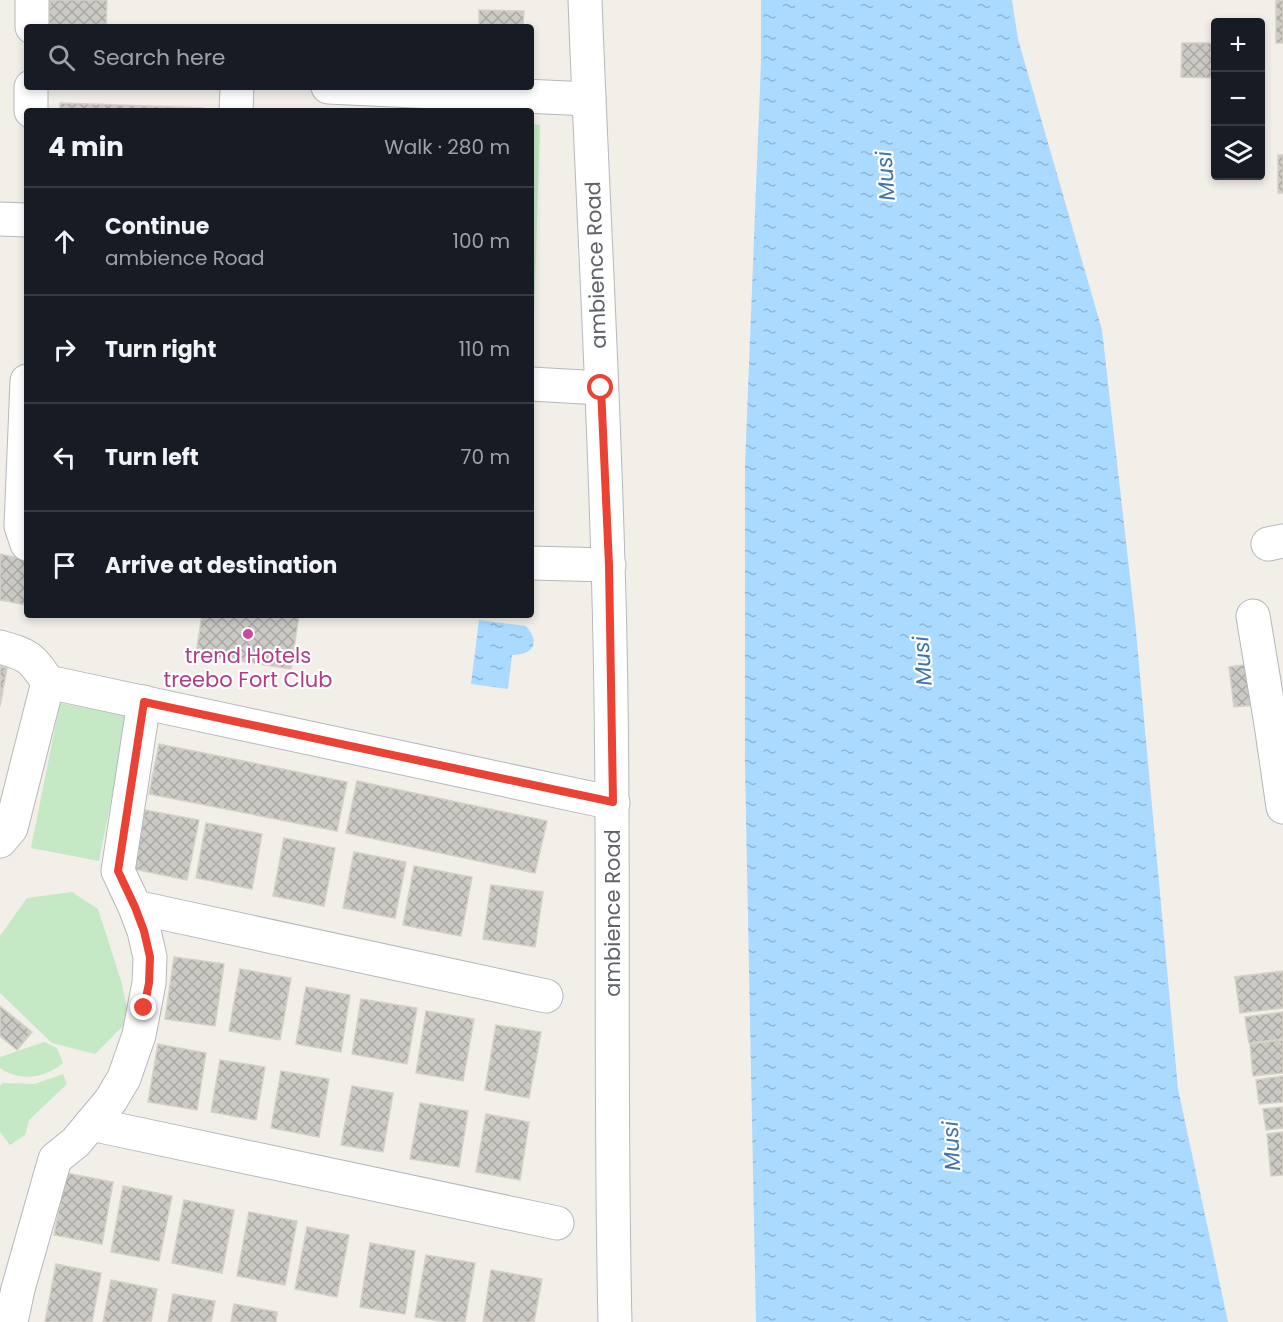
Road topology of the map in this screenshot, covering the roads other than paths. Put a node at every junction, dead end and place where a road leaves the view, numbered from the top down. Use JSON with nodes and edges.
{"nodes":[{"id":1,"x":32,"y":0,"type":"edge"},
{"id":2,"x":585,"y":0,"type":"edge"},
{"id":3,"x":32,"y":24,"type":"edge"},
{"id":4,"x":31,"y":90,"type":"edge"},
{"id":5,"x":237,"y":90,"type":"edge"},
{"id":6,"x":393,"y":90,"type":"edge"},
{"id":7,"x":589,"y":99,"type":"junction"},
{"id":8,"x":31,"y":108,"type":"edge"},
{"id":9,"x":236,"y":108,"type":"edge"},
{"id":10,"x":0,"y":219,"type":"edge"},
{"id":11,"x":24,"y":220,"type":"edge"},
{"id":12,"x":534,"y":384,"type":"edge"},
{"id":13,"x":601,"y":388,"type":"junction"},
{"id":14,"x":24,"y":454,"type":"edge"},
{"id":15,"x":24,"y":535,"type":"edge"},
{"id":16,"x":534,"y":563,"type":"edge"},
{"id":17,"x":609,"y":565,"type":"junction"},
{"id":18,"x":1253,"y":616,"type":"dead end"},
{"id":19,"x":0,"y":647,"type":"edge"},
{"id":20,"x":48,"y":682,"type":"junction"},
{"id":21,"x":144,"y":702,"type":"junction"},
{"id":22,"x":1277,"y":723,"type":"edge"},
{"id":23,"x":613,"y":802,"type":"junction"},
{"id":24,"x":1283,"y":807,"type":"edge"},
{"id":25,"x":0,"y":841,"type":"edge"},
{"id":26,"x":135,"y":907,"type":"junction"},
{"id":27,"x":546,"y":996,"type":"dead end"},
{"id":28,"x":91,"y":1124,"type":"junction"},
{"id":29,"x":557,"y":1223,"type":"dead end"},
{"id":30,"x":9,"y":1287,"type":"edge"},
{"id":31,"x":11,"y":1322,"type":"edge"},
{"id":32,"x":615,"y":1322,"type":"edge"}],
"edges":[{"from":1,"to":3,"type":"street"},
{"from":2,"to":7,"type":"street","name":"ambience Road"},
{"from":4,"to":8,"type":"street"},
{"from":5,"to":9,"type":"street"},
{"from":6,"to":7,"type":"street"},
{"from":7,"to":13,"type":"street","name":"ambience Road"},
{"from":10,"to":11,"type":"street"},
{"from":12,"to":13,"type":"street"},
{"from":13,"to":17,"type":"street","name":"ambience Road"},
{"from":14,"to":15,"type":"street"},
{"from":16,"to":17,"type":"street"},
{"from":17,"to":23,"type":"street","name":"ambience Road"},
{"from":18,"to":22,"type":"street"},
{"from":19,"to":20,"type":"street"},
{"from":20,"to":21,"type":"street"},
{"from":20,"to":25,"type":"street"},
{"from":21,"to":23,"type":"street"},
{"from":21,"to":26,"type":"street"},
{"from":22,"to":24,"type":"street"},
{"from":23,"to":32,"type":"street","name":"ambience Road"},
{"from":26,"to":27,"type":"street"},
{"from":26,"to":28,"type":"street"},
{"from":28,"to":29,"type":"street"},
{"from":28,"to":30,"type":"street"},
{"from":30,"to":31,"type":"street"}]}
